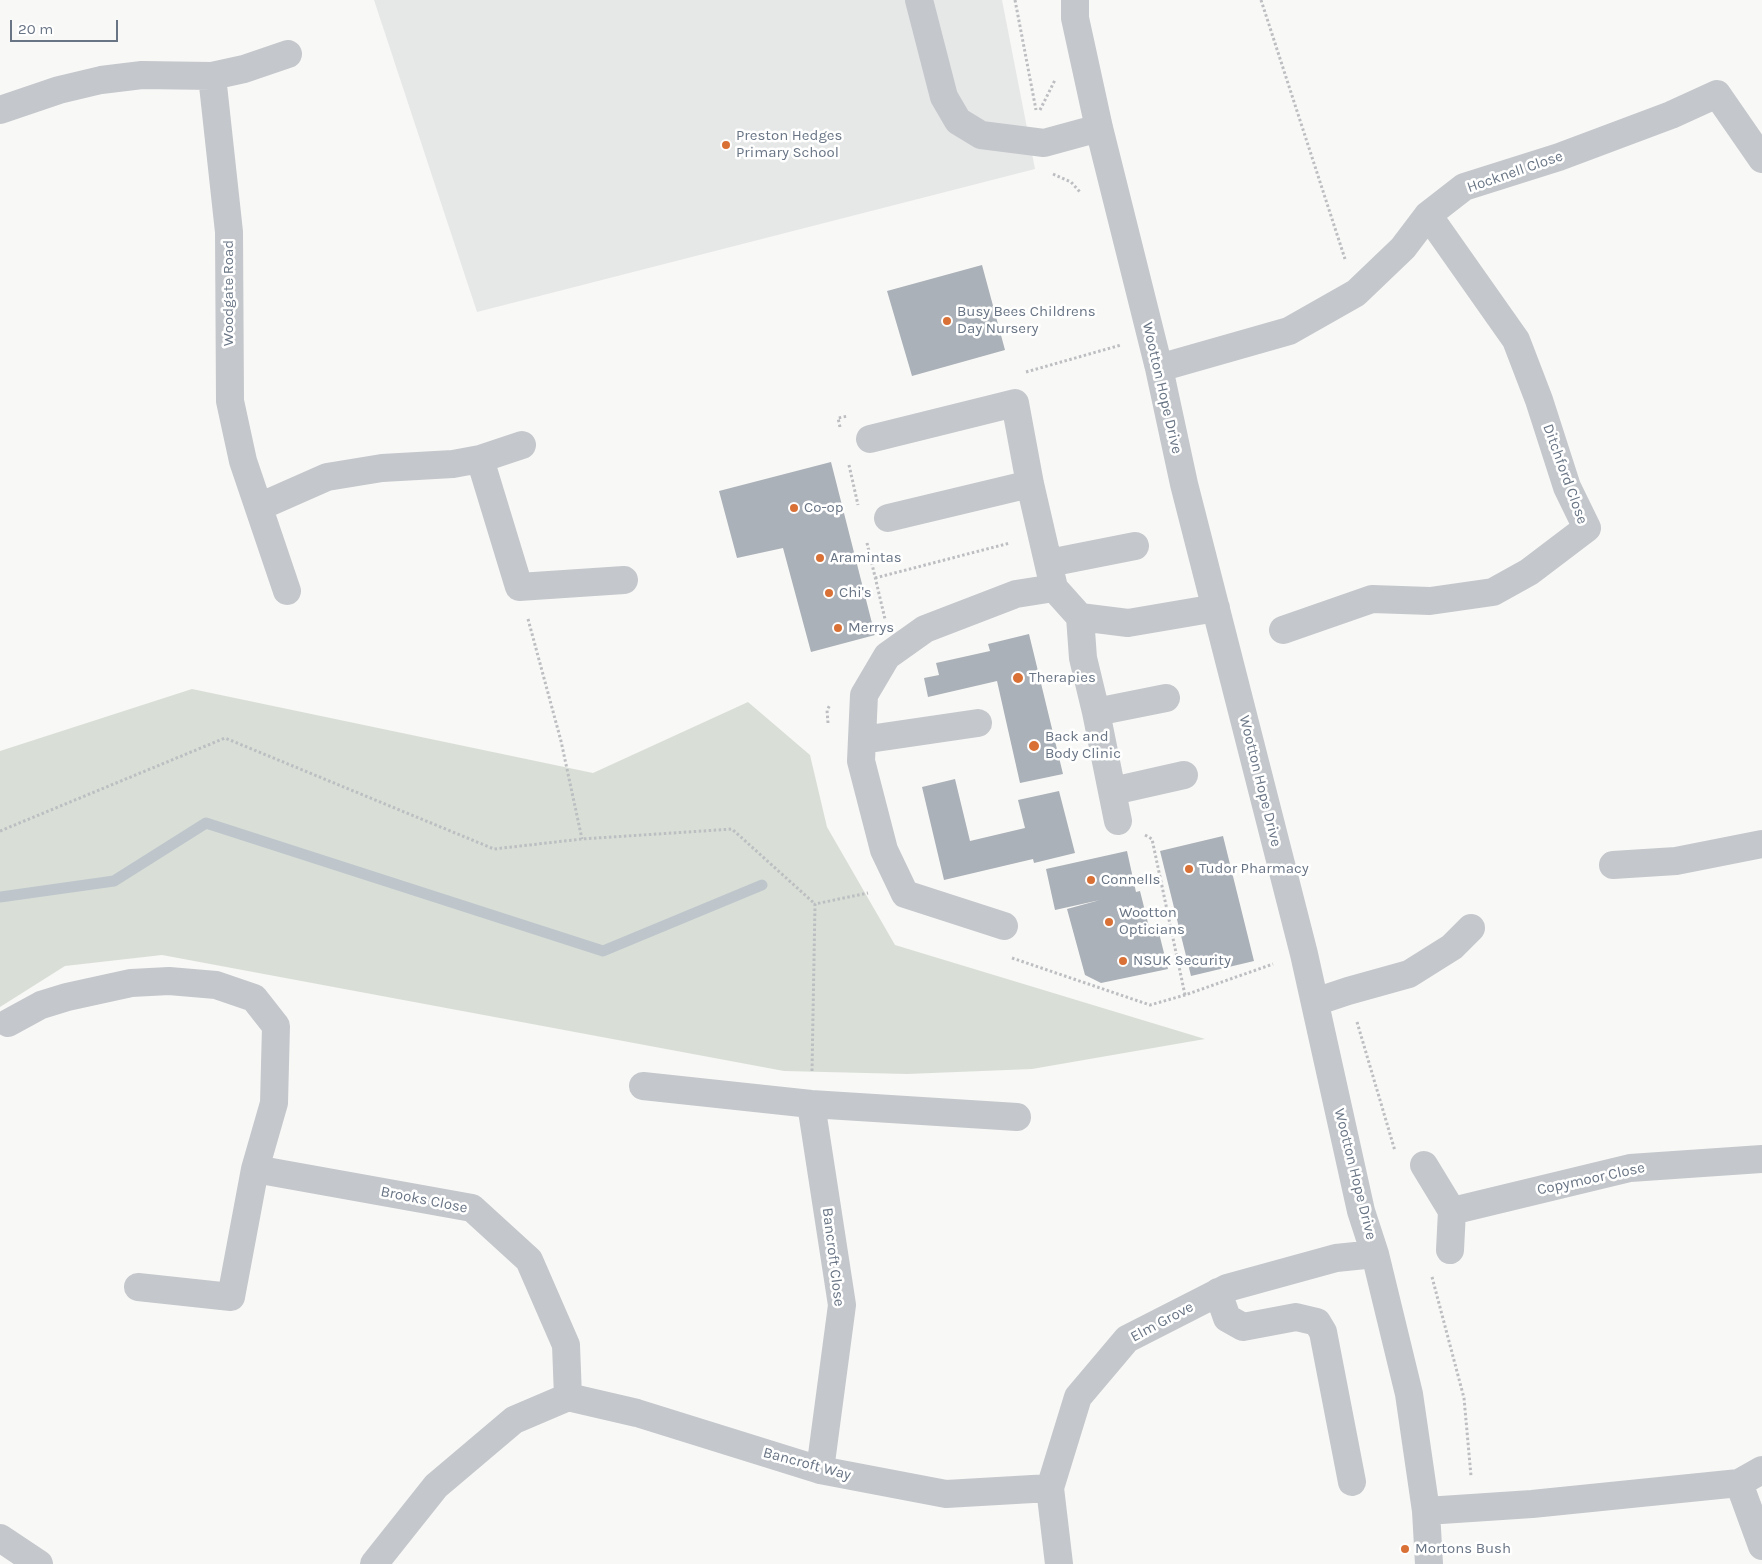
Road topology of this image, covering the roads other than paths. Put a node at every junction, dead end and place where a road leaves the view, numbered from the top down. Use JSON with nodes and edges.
{"nodes":[{"id":1,"x":919,"y":0,"type":"edge"},
{"id":2,"x":1074,"y":0,"type":"edge"},
{"id":3,"x":288,"y":54,"type":"dead end"},
{"id":4,"x":212,"y":76,"type":"junction"},
{"id":5,"x":1,"y":105,"type":"edge"},
{"id":6,"x":1099,"y":128,"type":"junction"},
{"id":7,"x":1762,"y":159,"type":"edge"},
{"id":8,"x":1428,"y":215,"type":"junction"},
{"id":9,"x":1159,"y":368,"type":"junction"},
{"id":10,"x":870,"y":439,"type":"dead end"},
{"id":11,"x":522,"y":445,"type":"dead end"},
{"id":12,"x":480,"y":459,"type":"junction"},
{"id":13,"x":1030,"y":484,"type":"junction"},
{"id":14,"x":259,"y":507,"type":"junction"},
{"id":15,"x":888,"y":518,"type":"dead end"},
{"id":16,"x":1135,"y":546,"type":"dead end"},
{"id":17,"x":1051,"y":576,"type":"junction"},
{"id":18,"x":624,"y":580,"type":"dead end"},
{"id":19,"x":287,"y":591,"type":"dead end"},
{"id":20,"x":1216,"y":608,"type":"junction"},
{"id":21,"x":1080,"y":617,"type":"junction"},
{"id":22,"x":1283,"y":630,"type":"dead end"},
{"id":23,"x":1166,"y":698,"type":"dead end"},
{"id":24,"x":1096,"y":712,"type":"junction"},
{"id":25,"x":978,"y":723,"type":"dead end"},
{"id":26,"x":862,"y":740,"type":"junction"},
{"id":27,"x":1184,"y":775,"type":"dead end"},
{"id":28,"x":1112,"y":791,"type":"junction"},
{"id":29,"x":1118,"y":822,"type":"road end"},
{"id":30,"x":1762,"y":844,"type":"edge"},
{"id":31,"x":1613,"y":865,"type":"dead end"},
{"id":32,"x":1004,"y":926,"type":"dead end"},
{"id":33,"x":1471,"y":928,"type":"dead end"},
{"id":34,"x":1316,"y":1002,"type":"junction"},
{"id":35,"x":8,"y":1023,"type":"dead end"},
{"id":36,"x":644,"y":1086,"type":"dead end"},
{"id":37,"x":812,"y":1104,"type":"junction"},
{"id":38,"x":1017,"y":1117,"type":"dead end"},
{"id":39,"x":1762,"y":1159,"type":"edge"},
{"id":40,"x":1424,"y":1165,"type":"dead end"},
{"id":41,"x":255,"y":1169,"type":"junction"},
{"id":42,"x":1452,"y":1211,"type":"junction"},
{"id":43,"x":1450,"y":1250,"type":"dead end"},
{"id":44,"x":1375,"y":1254,"type":"junction"},
{"id":45,"x":138,"y":1286,"type":"dead end"},
{"id":46,"x":1218,"y":1292,"type":"junction"},
{"id":47,"x":568,"y":1397,"type":"junction"},
{"id":48,"x":820,"y":1470,"type":"junction"},
{"id":49,"x":1750,"y":1476,"type":"edge"},
{"id":50,"x":1352,"y":1482,"type":"dead end"},
{"id":51,"x":1050,"y":1488,"type":"junction"},
{"id":52,"x":1426,"y":1511,"type":"junction"},
{"id":53,"x":0,"y":1538,"type":"edge"},
{"id":54,"x":1762,"y":1546,"type":"edge"},
{"id":55,"x":39,"y":1564,"type":"edge"},
{"id":56,"x":374,"y":1564,"type":"edge"},
{"id":57,"x":1059,"y":1564,"type":"edge"},
{"id":58,"x":1429,"y":1564,"type":"edge"}],
"edges":[{"from":1,"to":6,"type":"street"},
{"from":2,"to":6,"type":"street","name":"Wootton Hope Drive"},
{"from":3,"to":4,"type":"street"},
{"from":4,"to":5,"type":"street"},
{"from":4,"to":14,"type":"street","name":"Woodgate Road"},
{"from":6,"to":9,"type":"street","name":"Wootton Hope Drive"},
{"from":7,"to":8,"type":"street","name":"Hocknell Close"},
{"from":8,"to":9,"type":"street","name":"Hocknell Close"},
{"from":8,"to":22,"type":"street","name":"Ditchford Close"},
{"from":9,"to":20,"type":"street","name":"Wootton Hope Drive"},
{"from":10,"to":13,"type":"street"},
{"from":11,"to":12,"type":"street"},
{"from":12,"to":14,"type":"street"},
{"from":12,"to":18,"type":"street"},
{"from":13,"to":15,"type":"street"},
{"from":13,"to":17,"type":"street"},
{"from":14,"to":19,"type":"street","name":"Woodgate Road"},
{"from":16,"to":17,"type":"street"},
{"from":17,"to":21,"type":"street"},
{"from":17,"to":26,"type":"street"},
{"from":20,"to":21,"type":"street"},
{"from":20,"to":34,"type":"street","name":"Wootton Hope Drive"},
{"from":21,"to":24,"type":"street"},
{"from":23,"to":24,"type":"street"},
{"from":24,"to":28,"type":"street"},
{"from":25,"to":26,"type":"street"},
{"from":26,"to":32,"type":"street"},
{"from":27,"to":28,"type":"street"},
{"from":28,"to":29,"type":"street"},
{"from":30,"to":31,"type":"street"},
{"from":33,"to":34,"type":"street"},
{"from":34,"to":44,"type":"street","name":"Wootton Hope Drive"},
{"from":35,"to":41,"type":"street"},
{"from":36,"to":37,"type":"street"},
{"from":37,"to":38,"type":"street"},
{"from":37,"to":48,"type":"street","name":"Bancroft Close"},
{"from":39,"to":42,"type":"street","name":"Copymoor Close"},
{"from":40,"to":42,"type":"street"},
{"from":41,"to":45,"type":"street"},
{"from":41,"to":47,"type":"street","name":"Brooks Close"},
{"from":42,"to":43,"type":"street"},
{"from":44,"to":46,"type":"street","name":"Elm Grove"},
{"from":44,"to":52,"type":"street","name":"Wootton Hope Drive"},
{"from":46,"to":50,"type":"street"},
{"from":46,"to":51,"type":"street","name":"Elm Grove"},
{"from":47,"to":48,"type":"street","name":"Bancroft Way"},
{"from":47,"to":56,"type":"street"},
{"from":48,"to":51,"type":"street","name":"Bancroft Way"},
{"from":49,"to":52,"type":"street"},
{"from":49,"to":54,"type":"street"},
{"from":51,"to":57,"type":"street","name":"Elm Grove"},
{"from":52,"to":58,"type":"street","name":"Wootton Hope Drive"},
{"from":53,"to":55,"type":"street"}]}
